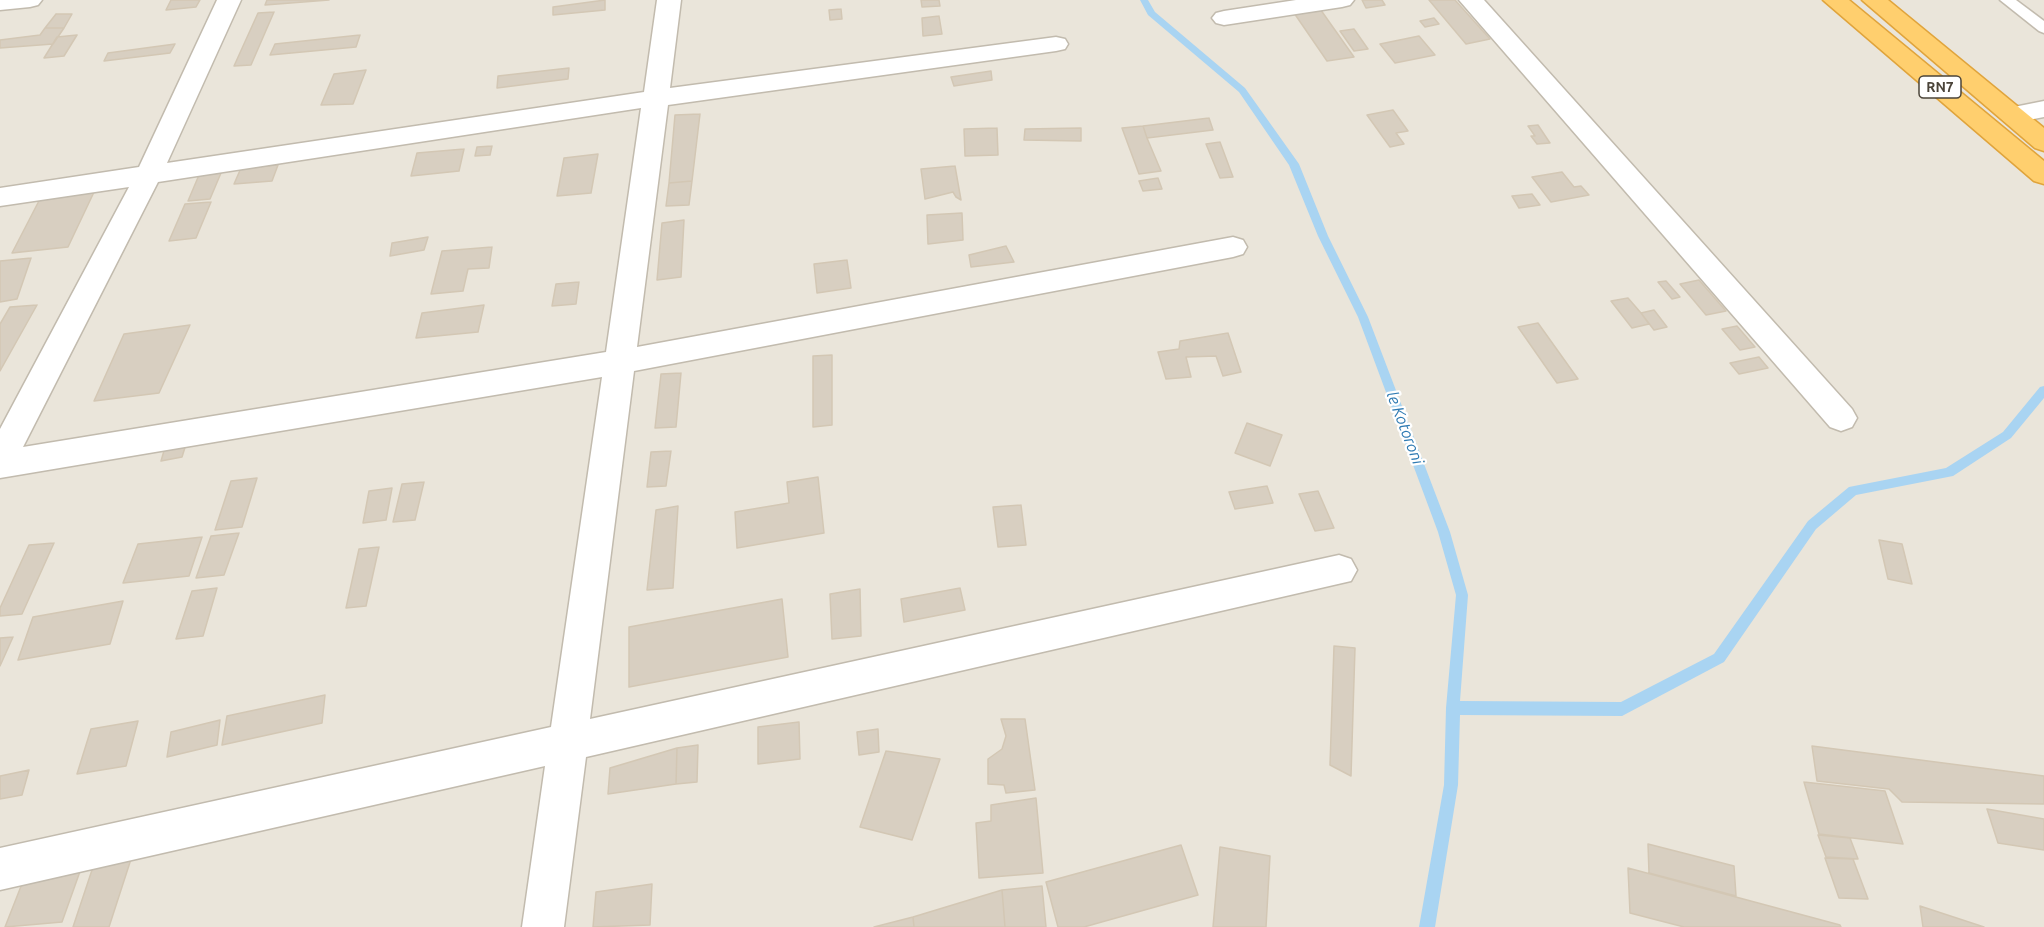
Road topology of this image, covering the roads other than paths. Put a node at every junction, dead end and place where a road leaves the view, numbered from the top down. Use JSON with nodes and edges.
{"nodes":[{"id":1,"x":30,"y":0,"type":"edge"},
{"id":2,"x":229,"y":0,"type":"edge"},
{"id":3,"x":669,"y":0,"type":"edge"},
{"id":4,"x":1342,"y":0,"type":"edge"},
{"id":5,"x":1471,"y":0,"type":"edge"},
{"id":6,"x":1835,"y":0,"type":"edge"},
{"id":7,"x":1874,"y":0,"type":"edge"},
{"id":8,"x":2007,"y":0,"type":"edge"},
{"id":9,"x":0,"y":3,"type":"edge"},
{"id":10,"x":1224,"y":18,"type":"dead end"},
{"id":11,"x":2044,"y":28,"type":"edge"},
{"id":12,"x":1056,"y":44,"type":"dead end"},
{"id":13,"x":657,"y":98,"type":"junction"},
{"id":14,"x":2044,"y":109,"type":"edge"},
{"id":15,"x":2013,"y":115,"type":"junction"},
{"id":16,"x":2044,"y":142,"type":"edge"},
{"id":17,"x":2044,"y":175,"type":"edge"},
{"id":18,"x":148,"y":176,"type":"junction"},
{"id":19,"x":0,"y":197,"type":"edge"},
{"id":20,"x":1233,"y":247,"type":"dead end"},
{"id":21,"x":619,"y":362,"type":"junction"},
{"id":22,"x":1841,"y":418,"type":"dead end"},
{"id":23,"x":0,"y":462,"type":"edge"},
{"id":24,"x":1339,"y":570,"type":"dead end"},
{"id":25,"x":569,"y":743,"type":"junction"},
{"id":26,"x":0,"y":870,"type":"edge"},
{"id":27,"x":543,"y":927,"type":"edge"}],
"edges":[{"from":1,"to":9,"type":"street"},
{"from":2,"to":18,"type":"street"},
{"from":3,"to":13,"type":"street"},
{"from":4,"to":10,"type":"street"},
{"from":5,"to":22,"type":"street"},
{"from":6,"to":17,"type":"highway","number":"RN7"},
{"from":7,"to":15,"type":"highway","number":"RN7"},
{"from":8,"to":11,"type":"lane"},
{"from":12,"to":13,"type":"street"},
{"from":13,"to":18,"type":"street"},
{"from":13,"to":21,"type":"street"},
{"from":14,"to":15,"type":"street"},
{"from":15,"to":16,"type":"highway","number":"RN7"},
{"from":18,"to":19,"type":"street"},
{"from":18,"to":23,"type":"street"},
{"from":20,"to":21,"type":"street"},
{"from":21,"to":23,"type":"street"},
{"from":21,"to":25,"type":"street"},
{"from":24,"to":25,"type":"street"},
{"from":25,"to":26,"type":"street"},
{"from":25,"to":27,"type":"street"}]}
